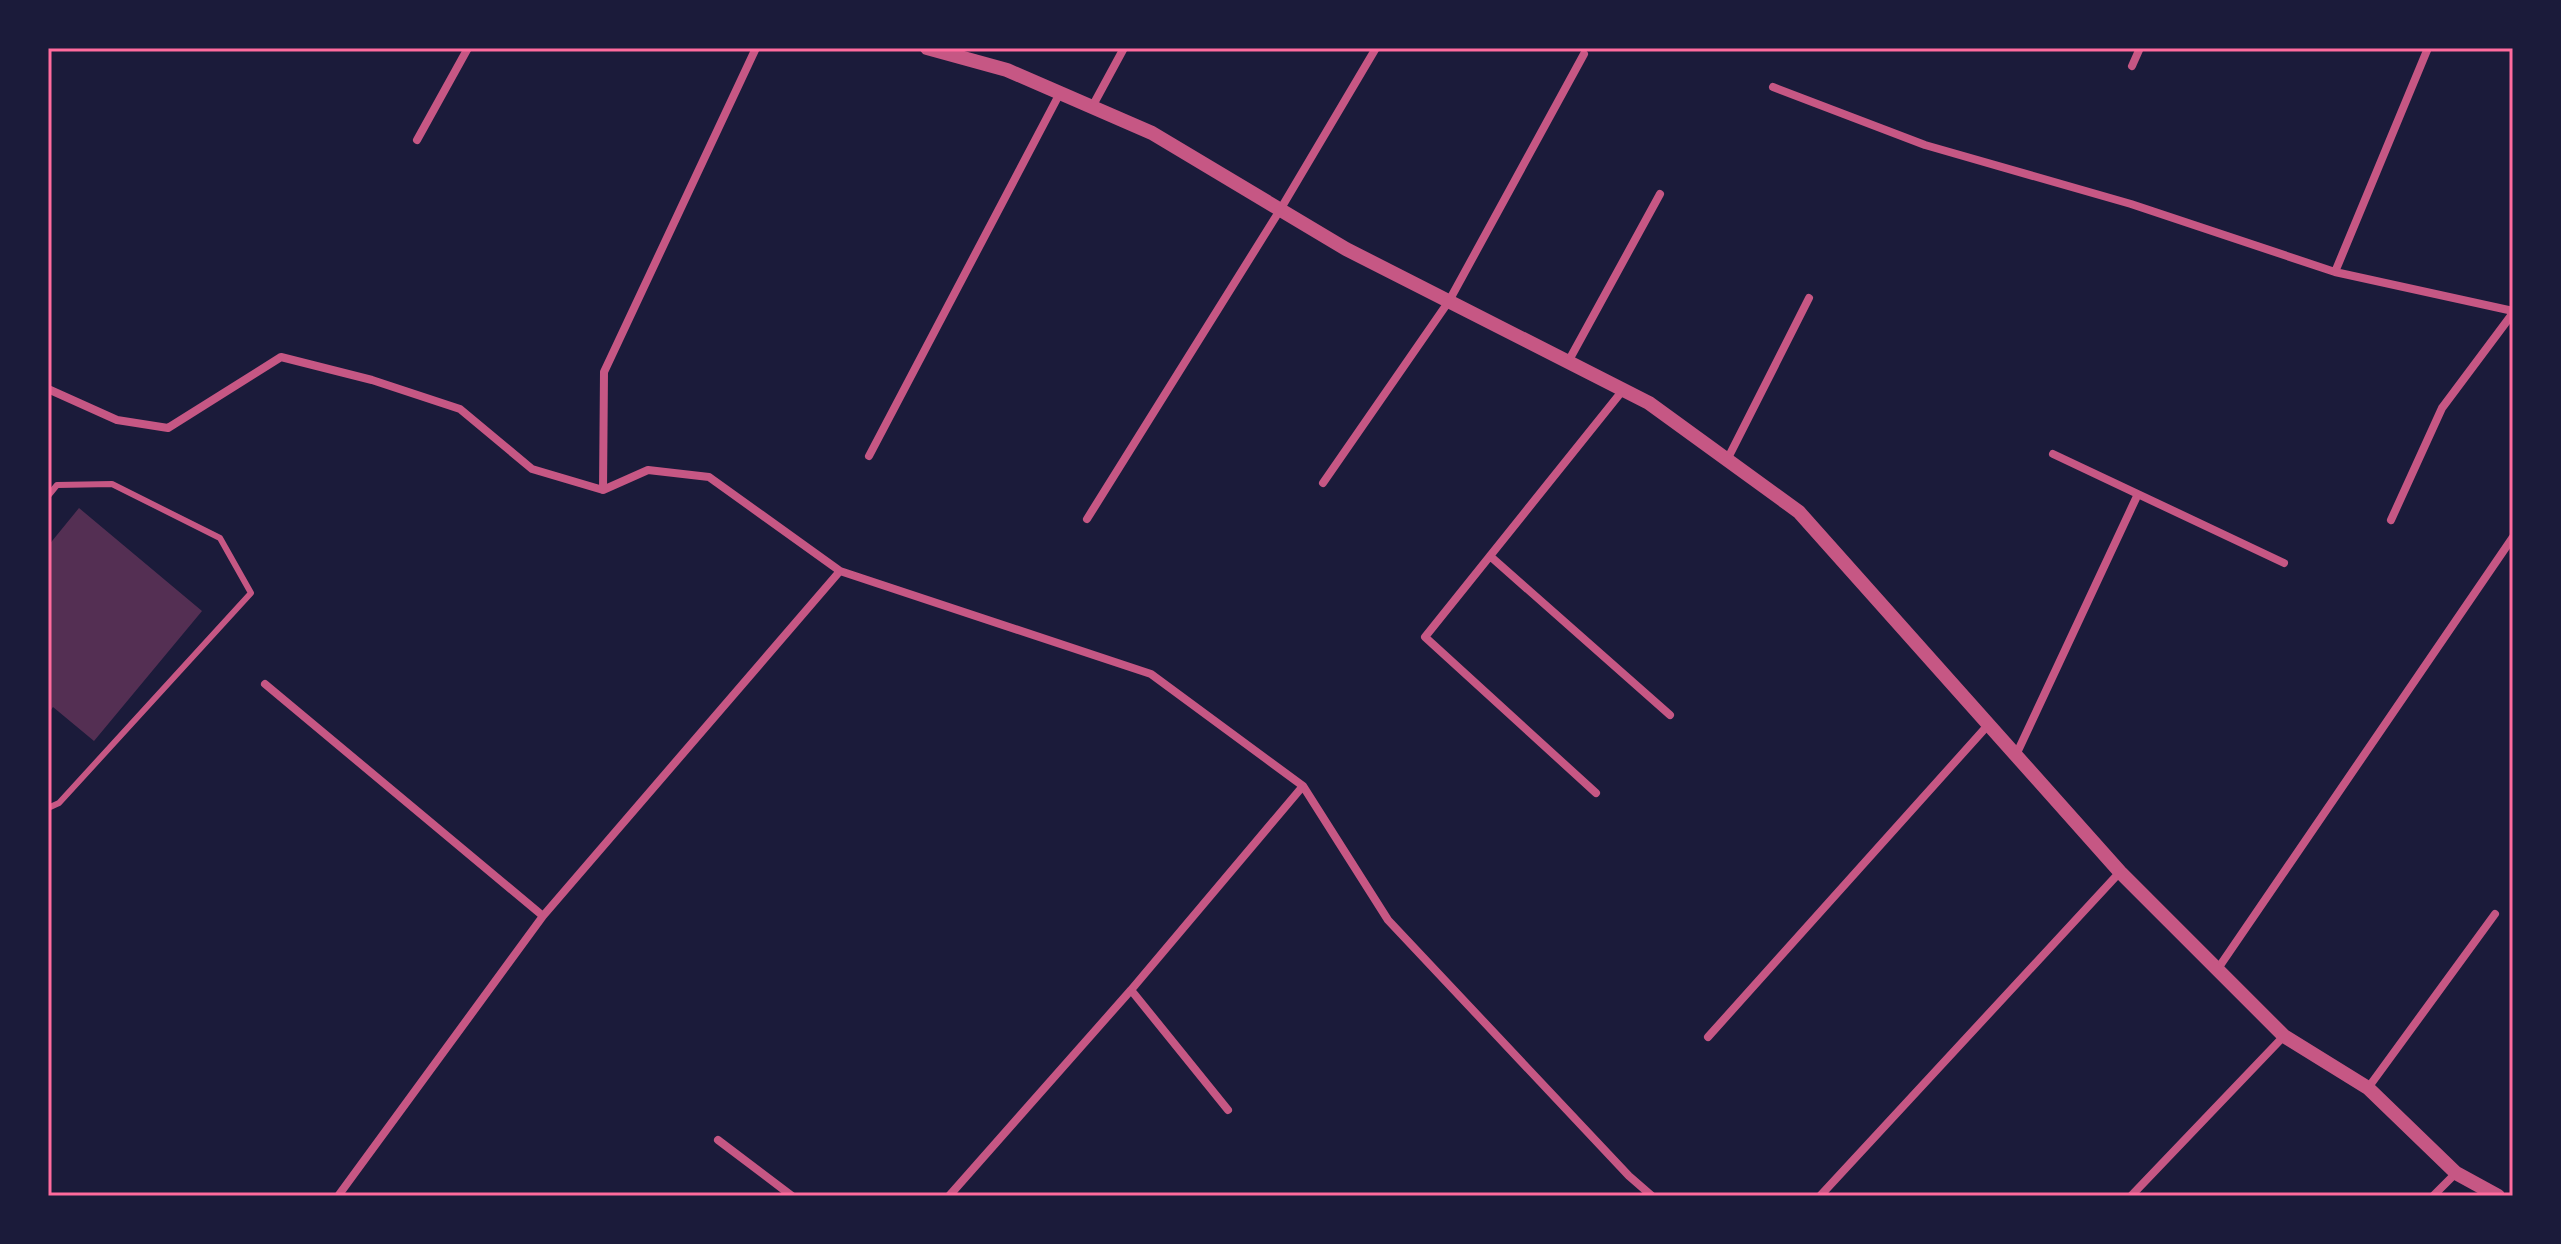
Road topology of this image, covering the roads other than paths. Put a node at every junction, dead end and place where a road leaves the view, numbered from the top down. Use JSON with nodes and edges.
{"nodes":[{"id":1,"x":468,"y":48,"type":"edge"},
{"id":2,"x":756,"y":48,"type":"edge"},
{"id":3,"x":927,"y":48,"type":"edge"},
{"id":4,"x":1124,"y":48,"type":"edge"},
{"id":5,"x":1376,"y":48,"type":"edge"},
{"id":6,"x":2140,"y":48,"type":"edge"},
{"id":7,"x":2428,"y":48,"type":"edge"},
{"id":8,"x":1584,"y":54,"type":"dead end"},
{"id":9,"x":2132,"y":66,"type":"dead end"},
{"id":10,"x":1773,"y":87,"type":"dead end"},
{"id":11,"x":1060,"y":93,"type":"junction"},
{"id":12,"x":1092,"y":107,"type":"junction"},
{"id":13,"x":417,"y":140,"type":"dead end"},
{"id":14,"x":1660,"y":194,"type":"dead end"},
{"id":15,"x":1280,"y":210,"type":"junction"},
{"id":16,"x":2335,"y":272,"type":"junction"},
{"id":17,"x":1809,"y":298,"type":"dead end"},
{"id":18,"x":1449,"y":301,"type":"junction"},
{"id":19,"x":2513,"y":312,"type":"edge"},
{"id":20,"x":1568,"y":362,"type":"junction"},
{"id":21,"x":48,"y":389,"type":"edge"},
{"id":22,"x":1623,"y":390,"type":"junction"},
{"id":23,"x":2053,"y":454,"type":"dead end"},
{"id":24,"x":869,"y":456,"type":"dead end"},
{"id":25,"x":1727,"y":460,"type":"junction"},
{"id":26,"x":1323,"y":483,"type":"dead end"},
{"id":27,"x":603,"y":490,"type":"junction"},
{"id":28,"x":2138,"y":494,"type":"junction"},
{"id":29,"x":48,"y":496,"type":"edge"},
{"id":30,"x":1087,"y":519,"type":"dead end"},
{"id":31,"x":2391,"y":520,"type":"dead end"},
{"id":32,"x":2513,"y":537,"type":"edge"},
{"id":33,"x":1490,"y":556,"type":"junction"},
{"id":34,"x":2284,"y":563,"type":"dead end"},
{"id":35,"x":840,"y":571,"type":"junction"},
{"id":36,"x":265,"y":684,"type":"dead end"},
{"id":37,"x":1670,"y":715,"type":"dead end"},
{"id":38,"x":1989,"y":724,"type":"junction"},
{"id":39,"x":2016,"y":755,"type":"junction"},
{"id":40,"x":1303,"y":786,"type":"junction"},
{"id":41,"x":1596,"y":793,"type":"dead end"},
{"id":42,"x":48,"y":808,"type":"edge"},
{"id":43,"x":2120,"y":872,"type":"junction"},
{"id":44,"x":2495,"y":914,"type":"dead end"},
{"id":45,"x":543,"y":916,"type":"junction"},
{"id":46,"x":2217,"y":970,"type":"junction"},
{"id":47,"x":1131,"y":990,"type":"junction"},
{"id":48,"x":2284,"y":1036,"type":"junction"},
{"id":49,"x":1708,"y":1037,"type":"dead end"},
{"id":50,"x":2368,"y":1088,"type":"junction"},
{"id":51,"x":1228,"y":1110,"type":"dead end"},
{"id":52,"x":718,"y":1140,"type":"dead end"},
{"id":53,"x":2456,"y":1173,"type":"junction"},
{"id":54,"x":338,"y":1196,"type":"edge"},
{"id":55,"x":792,"y":1196,"type":"edge"},
{"id":56,"x":949,"y":1196,"type":"edge"},
{"id":57,"x":1652,"y":1196,"type":"edge"},
{"id":58,"x":1820,"y":1196,"type":"edge"},
{"id":59,"x":2131,"y":1196,"type":"edge"},
{"id":60,"x":2433,"y":1196,"type":"edge"},
{"id":61,"x":2498,"y":1196,"type":"edge"}],
"edges":[{"from":1,"to":13,"type":"street"},
{"from":2,"to":27,"type":"street"},
{"from":3,"to":11,"type":"street"},
{"from":4,"to":12,"type":"street"},
{"from":5,"to":15,"type":"street"},
{"from":6,"to":9,"type":"street"},
{"from":7,"to":16,"type":"street"},
{"from":8,"to":18,"type":"street"},
{"from":10,"to":16,"type":"street"},
{"from":11,"to":12,"type":"street"},
{"from":11,"to":24,"type":"street"},
{"from":12,"to":15,"type":"street"},
{"from":14,"to":20,"type":"street"},
{"from":15,"to":18,"type":"street"},
{"from":15,"to":30,"type":"street"},
{"from":16,"to":19,"type":"street"},
{"from":17,"to":25,"type":"street"},
{"from":18,"to":20,"type":"street"},
{"from":18,"to":26,"type":"street"},
{"from":19,"to":31,"type":"street"},
{"from":20,"to":22,"type":"street"},
{"from":21,"to":27,"type":"street"},
{"from":22,"to":25,"type":"street"},
{"from":22,"to":33,"type":"street"},
{"from":23,"to":28,"type":"street"},
{"from":25,"to":38,"type":"street"},
{"from":27,"to":35,"type":"street"},
{"from":28,"to":34,"type":"street"},
{"from":28,"to":39,"type":"street"},
{"from":29,"to":42,"type":"lane"},
{"from":32,"to":46,"type":"street"},
{"from":33,"to":37,"type":"street"},
{"from":33,"to":41,"type":"street"},
{"from":35,"to":40,"type":"street"},
{"from":35,"to":45,"type":"street"},
{"from":36,"to":45,"type":"street"},
{"from":38,"to":39,"type":"street"},
{"from":38,"to":49,"type":"street"},
{"from":39,"to":43,"type":"street"},
{"from":40,"to":47,"type":"street"},
{"from":40,"to":57,"type":"street"},
{"from":43,"to":46,"type":"street"},
{"from":43,"to":58,"type":"street"},
{"from":44,"to":50,"type":"street"},
{"from":45,"to":54,"type":"street"},
{"from":46,"to":48,"type":"street"},
{"from":47,"to":51,"type":"street"},
{"from":47,"to":56,"type":"street"},
{"from":48,"to":50,"type":"street"},
{"from":48,"to":59,"type":"street"},
{"from":50,"to":53,"type":"street"},
{"from":52,"to":55,"type":"street"},
{"from":53,"to":60,"type":"street"},
{"from":53,"to":61,"type":"street"}]}
